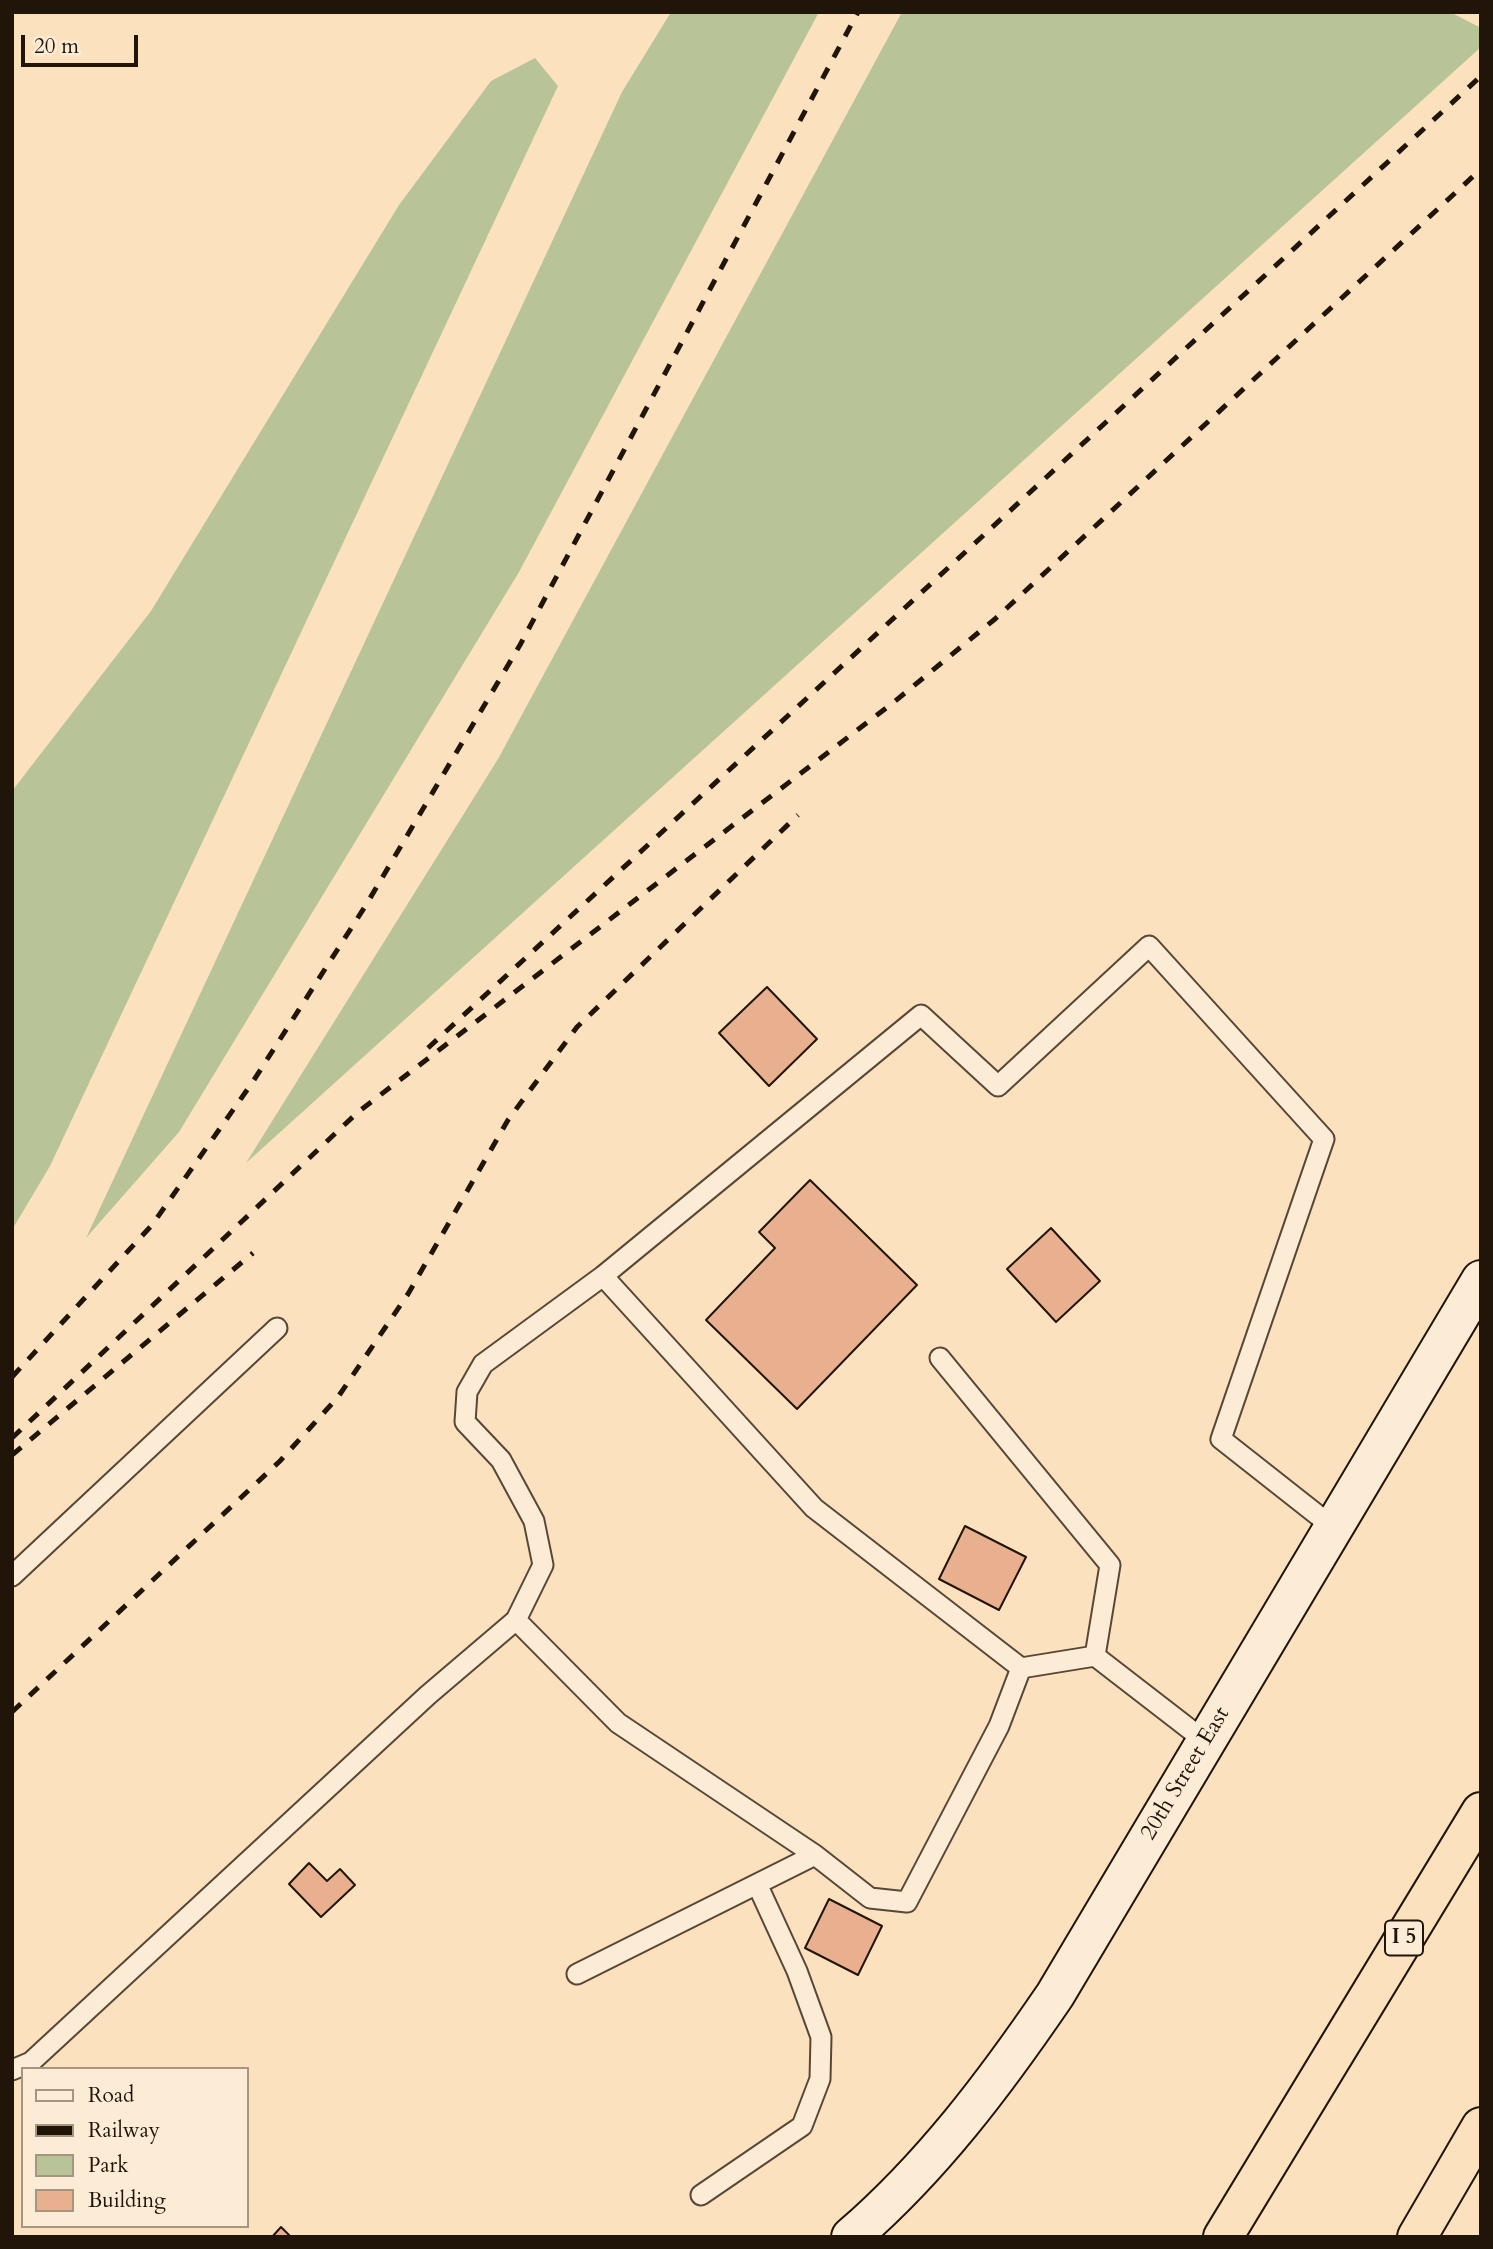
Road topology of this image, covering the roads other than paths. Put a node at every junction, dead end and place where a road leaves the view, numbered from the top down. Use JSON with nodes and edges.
{"nodes":[{"id":1,"x":603,"y":1276,"type":"junction"},
{"id":2,"x":1481,"y":1280,"type":"edge"},
{"id":3,"x":278,"y":1328,"type":"dead end"},
{"id":4,"x":940,"y":1358,"type":"dead end"},
{"id":5,"x":1334,"y":1528,"type":"junction"},
{"id":6,"x":12,"y":1577,"type":"edge"},
{"id":7,"x":516,"y":1620,"type":"junction"},
{"id":8,"x":1095,"y":1656,"type":"junction"},
{"id":9,"x":1021,"y":1668,"type":"junction"},
{"id":10,"x":1205,"y":1741,"type":"junction"},
{"id":11,"x":1481,"y":1812,"type":"edge"},
{"id":12,"x":815,"y":1855,"type":"junction"},
{"id":13,"x":757,"y":1884,"type":"junction"},
{"id":14,"x":577,"y":1974,"type":"dead end"},
{"id":15,"x":12,"y":2070,"type":"edge"},
{"id":16,"x":1481,"y":2127,"type":"edge"},
{"id":17,"x":701,"y":2195,"type":"dead end"},
{"id":18,"x":851,"y":2237,"type":"edge"},
{"id":19,"x":1223,"y":2237,"type":"edge"},
{"id":20,"x":1417,"y":2237,"type":"edge"}],
"edges":[{"from":1,"to":5,"type":"lane"},
{"from":1,"to":7,"type":"lane"},
{"from":1,"to":9,"type":"lane"},
{"from":2,"to":5,"type":"street","name":"20th Street East"},
{"from":3,"to":6,"type":"lane"},
{"from":4,"to":8,"type":"lane"},
{"from":5,"to":10,"type":"street","name":"20th Street East"},
{"from":7,"to":12,"type":"lane"},
{"from":7,"to":15,"type":"lane"},
{"from":8,"to":9,"type":"lane"},
{"from":8,"to":10,"type":"lane"},
{"from":9,"to":12,"type":"lane"},
{"from":10,"to":18,"type":"street","name":"20th Street East"},
{"from":11,"to":19,"type":"highway","number":"I 5"},
{"from":12,"to":13,"type":"lane"},
{"from":13,"to":14,"type":"lane"},
{"from":13,"to":17,"type":"lane"},
{"from":16,"to":20,"type":"highway"}]}
